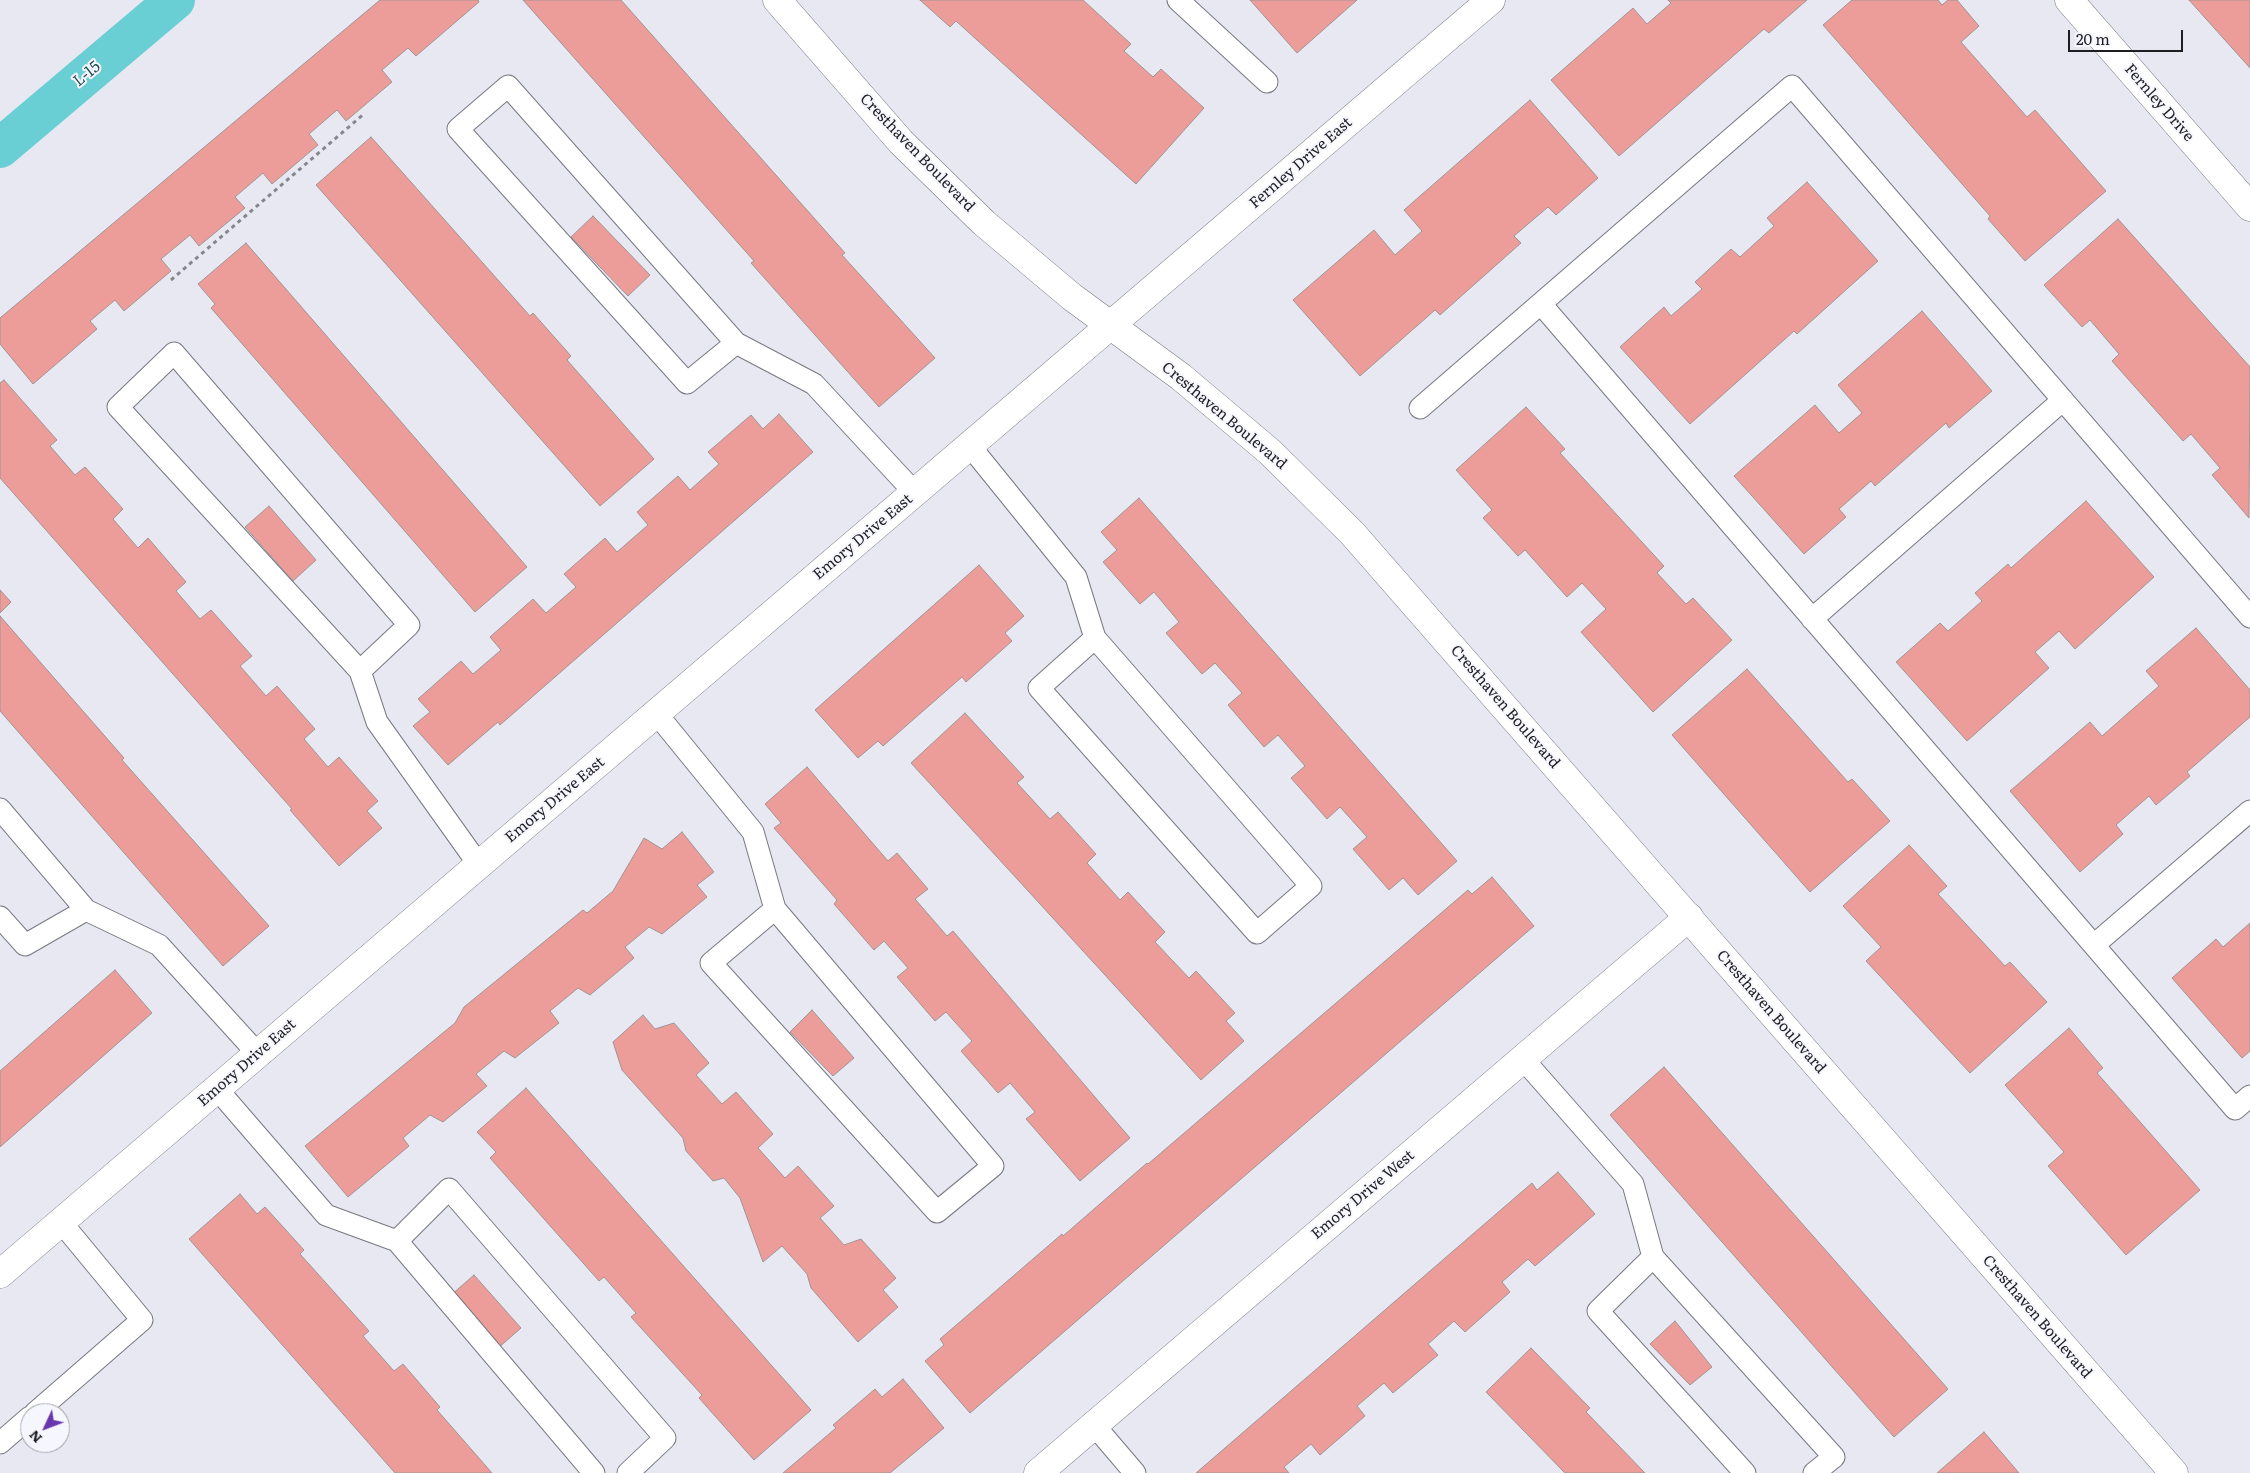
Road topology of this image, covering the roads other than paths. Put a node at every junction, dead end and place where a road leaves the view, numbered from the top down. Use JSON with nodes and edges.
{"nodes":[{"id":1,"x":777,"y":0,"type":"edge"},
{"id":2,"x":1178,"y":0,"type":"edge"},
{"id":3,"x":1491,"y":0,"type":"edge"},
{"id":4,"x":2068,"y":0,"type":"edge"},
{"id":5,"x":1267,"y":82,"type":"dead end"},
{"id":6,"x":2250,"y":207,"type":"edge"},
{"id":7,"x":1541,"y":304,"type":"junction"},
{"id":8,"x":1110,"y":326,"type":"junction"},
{"id":9,"x":736,"y":343,"type":"junction"},
{"id":10,"x":2063,"y":400,"type":"junction"},
{"id":11,"x":1420,"y":408,"type":"dead end"},
{"id":12,"x":970,"y":446,"type":"junction"},
{"id":13,"x":915,"y":493,"type":"junction"},
{"id":14,"x":2250,"y":617,"type":"edge"},
{"id":15,"x":1812,"y":619,"type":"junction"},
{"id":16,"x":1095,"y":638,"type":"junction"},
{"id":17,"x":360,"y":671,"type":"junction"},
{"id":18,"x":656,"y":714,"type":"junction"},
{"id":19,"x":0,"y":809,"type":"edge"},
{"id":20,"x":2250,"y":811,"type":"edge"},
{"id":21,"x":478,"y":865,"type":"junction"},
{"id":22,"x":774,"y":909,"type":"junction"},
{"id":23,"x":86,"y":910,"type":"junction"},
{"id":24,"x":0,"y":917,"type":"edge"},
{"id":25,"x":1689,"y":917,"type":"junction"},
{"id":26,"x":2094,"y":945,"type":"junction"},
{"id":27,"x":258,"y":1054,"type":"junction"},
{"id":28,"x":1523,"y":1059,"type":"junction"},
{"id":29,"x":217,"y":1089,"type":"junction"},
{"id":30,"x":2250,"y":1096,"type":"edge"},
{"id":31,"x":61,"y":1222,"type":"junction"},
{"id":32,"x":397,"y":1242,"type":"junction"},
{"id":33,"x":1653,"y":1257,"type":"junction"},
{"id":34,"x":0,"y":1274,"type":"edge"},
{"id":35,"x":47,"y":1403,"type":"edge"},
{"id":36,"x":1094,"y":1425,"type":"junction"},
{"id":37,"x":20,"y":1426,"type":"edge"},
{"id":38,"x":0,"y":1443,"type":"edge"},
{"id":39,"x":594,"y":1473,"type":"edge"},
{"id":40,"x":628,"y":1473,"type":"edge"},
{"id":41,"x":1038,"y":1473,"type":"edge"},
{"id":42,"x":1135,"y":1473,"type":"edge"},
{"id":43,"x":1745,"y":1473,"type":"edge"},
{"id":44,"x":1814,"y":1473,"type":"edge"},
{"id":45,"x":2174,"y":1473,"type":"edge"}],
"edges":[{"from":1,"to":8,"type":"street","name":"Cresthaven Boulevard"},
{"from":2,"to":5,"type":"lane"},
{"from":3,"to":8,"type":"street","name":"Fernley Drive East"},
{"from":4,"to":6,"type":"street","name":"Fernley Drive"},
{"from":7,"to":10,"type":"lane"},
{"from":7,"to":11,"type":"lane"},
{"from":7,"to":15,"type":"lane"},
{"from":8,"to":12,"type":"street","name":"Emory Drive East"},
{"from":8,"to":25,"type":"street","name":"Cresthaven Boulevard"},
{"from":9,"to":9,"type":"lane"},
{"from":9,"to":13,"type":"lane"},
{"from":10,"to":14,"type":"lane"},
{"from":10,"to":15,"type":"lane"},
{"from":12,"to":13,"type":"street","name":"Emory Drive East"},
{"from":12,"to":16,"type":"lane"},
{"from":13,"to":18,"type":"street","name":"Emory Drive East"},
{"from":15,"to":26,"type":"lane"},
{"from":16,"to":16,"type":"lane"},
{"from":17,"to":17,"type":"lane"},
{"from":17,"to":21,"type":"lane"},
{"from":18,"to":21,"type":"street","name":"Emory Drive East"},
{"from":18,"to":22,"type":"lane"},
{"from":19,"to":23,"type":"lane"},
{"from":20,"to":26,"type":"lane"},
{"from":21,"to":27,"type":"street","name":"Emory Drive East"},
{"from":22,"to":22,"type":"lane"},
{"from":23,"to":24,"type":"lane"},
{"from":23,"to":27,"type":"lane"},
{"from":25,"to":28,"type":"street","name":"Emory Drive West"},
{"from":25,"to":45,"type":"street","name":"Cresthaven Boulevard"},
{"from":26,"to":30,"type":"lane"},
{"from":27,"to":29,"type":"street","name":"Emory Drive East"},
{"from":28,"to":33,"type":"lane"},
{"from":28,"to":36,"type":"street","name":"Emory Drive West"},
{"from":29,"to":31,"type":"street","name":"Emory Drive East"},
{"from":29,"to":32,"type":"lane"},
{"from":31,"to":34,"type":"street","name":"Emory Drive East"},
{"from":31,"to":35,"type":"lane"},
{"from":32,"to":39,"type":"lane"},
{"from":32,"to":40,"type":"lane"},
{"from":33,"to":43,"type":"lane"},
{"from":33,"to":44,"type":"lane"},
{"from":36,"to":41,"type":"street","name":"Emory Drive West"},
{"from":36,"to":42,"type":"lane"},
{"from":37,"to":38,"type":"lane"}]}
